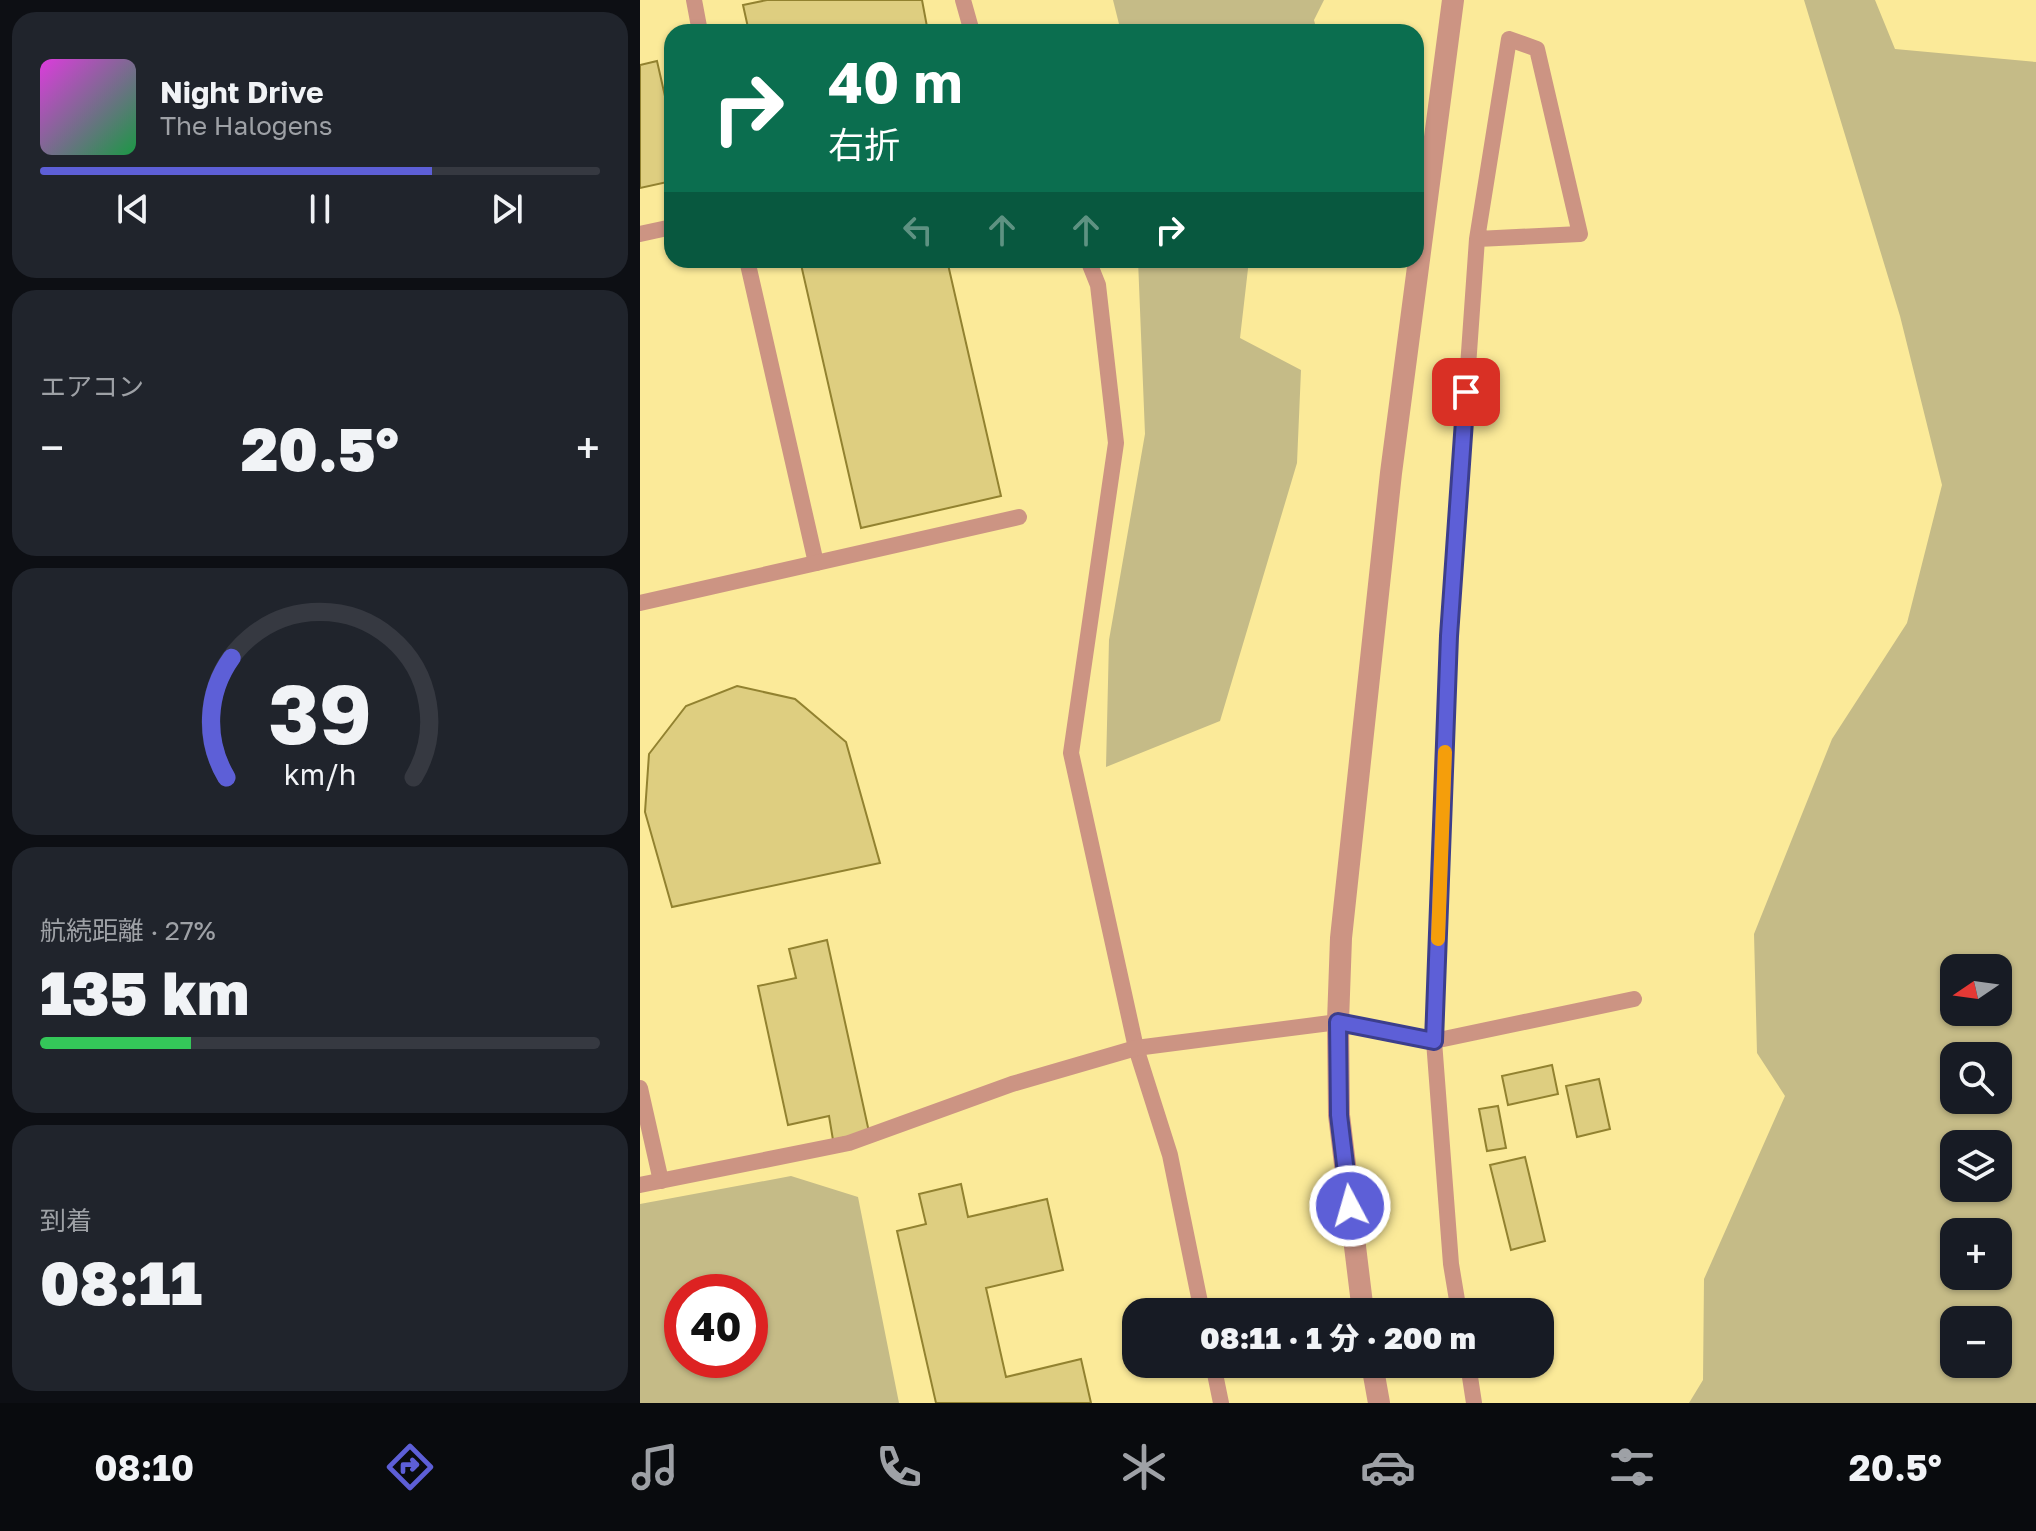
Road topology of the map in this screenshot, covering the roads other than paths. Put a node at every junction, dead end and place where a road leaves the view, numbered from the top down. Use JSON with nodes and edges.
{"nodes":[{"id":1,"x":694,"y":0,"type":"edge"},
{"id":2,"x":963,"y":0,"type":"edge"},
{"id":3,"x":1453,"y":0,"type":"edge"},
{"id":4,"x":698,"y":24,"type":"edge"},
{"id":5,"x":970,"y":24,"type":"edge"},
{"id":6,"x":1424,"y":221,"type":"edge"},
{"id":7,"x":664,"y":229,"type":"edge"},
{"id":8,"x":640,"y":234,"type":"edge"},
{"id":9,"x":1477,"y":239,"type":"junction"},
{"id":10,"x":749,"y":268,"type":"edge"},
{"id":11,"x":1091,"y":268,"type":"edge"},
{"id":12,"x":1418,"y":268,"type":"edge"},
{"id":13,"x":1019,"y":517,"type":"dead end"},
{"id":14,"x":816,"y":563,"type":"junction"},
{"id":15,"x":640,"y":603,"type":"edge"},
{"id":16,"x":1634,"y":999,"type":"dead end"},
{"id":17,"x":1338,"y":1022,"type":"junction"},
{"id":18,"x":1434,"y":1041,"type":"junction"},
{"id":19,"x":1136,"y":1048,"type":"junction"},
{"id":20,"x":640,"y":1088,"type":"edge"},
{"id":21,"x":661,"y":1181,"type":"junction"},
{"id":22,"x":640,"y":1185,"type":"edge"},
{"id":23,"x":1199,"y":1298,"type":"edge"},
{"id":24,"x":1361,"y":1298,"type":"edge"},
{"id":25,"x":1457,"y":1298,"type":"edge"},
{"id":26,"x":1216,"y":1378,"type":"edge"},
{"id":27,"x":1375,"y":1378,"type":"edge"},
{"id":28,"x":1470,"y":1378,"type":"edge"},
{"id":29,"x":1221,"y":1403,"type":"edge"},
{"id":30,"x":1379,"y":1403,"type":"edge"},
{"id":31,"x":1474,"y":1403,"type":"edge"}],
"edges":[{"from":1,"to":4,"type":"lane"},
{"from":2,"to":5,"type":"lane"},
{"from":3,"to":6,"type":"street"},
{"from":7,"to":8,"type":"lane"},
{"from":9,"to":9,"type":"lane"},
{"from":9,"to":18,"type":"lane"},
{"from":10,"to":14,"type":"lane"},
{"from":11,"to":19,"type":"lane"},
{"from":12,"to":17,"type":"street"},
{"from":13,"to":14,"type":"lane"},
{"from":14,"to":15,"type":"lane"},
{"from":16,"to":18,"type":"lane"},
{"from":17,"to":18,"type":"lane"},
{"from":17,"to":19,"type":"lane"},
{"from":17,"to":24,"type":"street"},
{"from":18,"to":25,"type":"lane"},
{"from":19,"to":21,"type":"lane"},
{"from":19,"to":23,"type":"lane"},
{"from":20,"to":21,"type":"lane"},
{"from":21,"to":22,"type":"lane"},
{"from":26,"to":29,"type":"lane"},
{"from":27,"to":30,"type":"street"},
{"from":28,"to":31,"type":"lane"}]}
